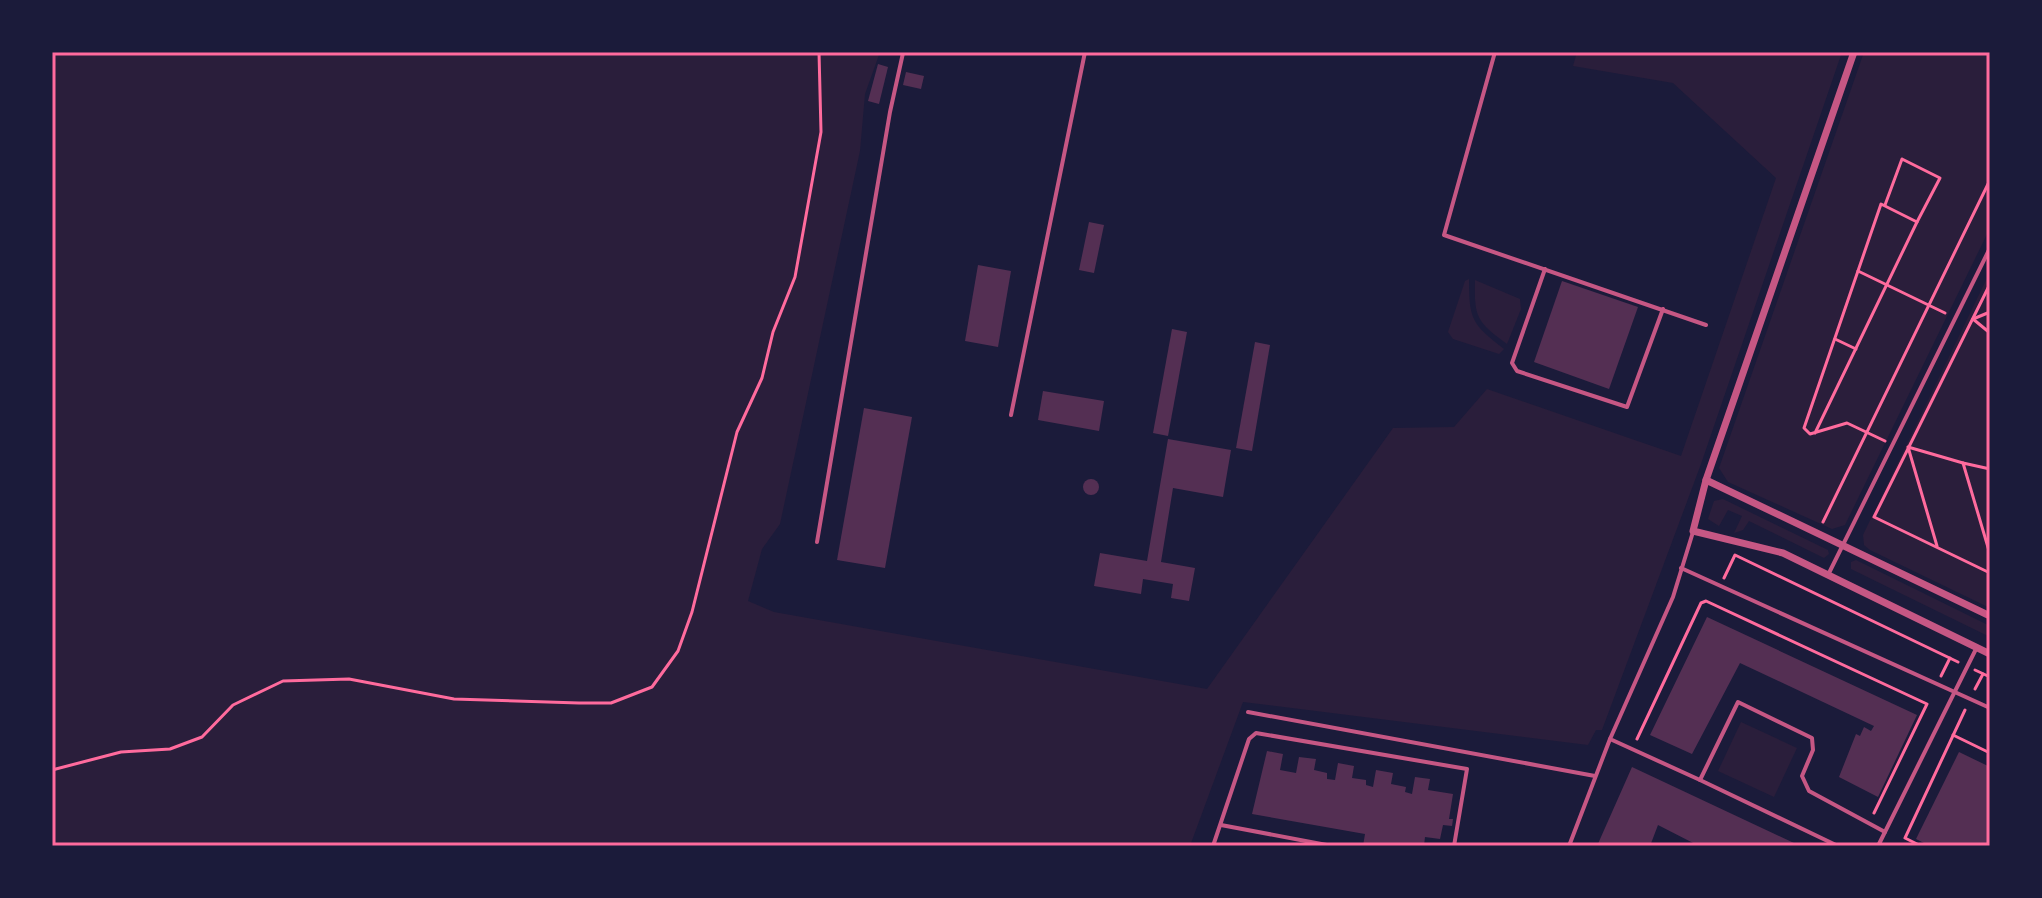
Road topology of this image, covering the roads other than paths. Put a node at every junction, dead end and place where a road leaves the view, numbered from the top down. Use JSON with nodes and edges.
{"nodes":[{"id":1,"x":908,"y":52,"type":"edge"},
{"id":2,"x":1085,"y":52,"type":"edge"},
{"id":3,"x":1495,"y":52,"type":"edge"},
{"id":4,"x":1854,"y":52,"type":"edge"},
{"id":5,"x":1990,"y":248,"type":"edge"},
{"id":6,"x":1545,"y":269,"type":"junction"},
{"id":7,"x":1663,"y":309,"type":"junction"},
{"id":8,"x":1706,"y":325,"type":"dead end"},
{"id":9,"x":1011,"y":415,"type":"dead end"},
{"id":10,"x":1706,"y":480,"type":"junction"},
{"id":11,"x":1693,"y":531,"type":"junction"},
{"id":12,"x":817,"y":542,"type":"dead end"},
{"id":13,"x":1843,"y":545,"type":"junction"},
{"id":14,"x":1681,"y":568,"type":"junction"},
{"id":15,"x":1828,"y":575,"type":"junction"},
{"id":16,"x":1990,"y":616,"type":"edge"},
{"id":17,"x":1977,"y":647,"type":"junction"},
{"id":18,"x":1990,"y":654,"type":"edge"},
{"id":19,"x":1952,"y":693,"type":"junction"},
{"id":20,"x":1990,"y":708,"type":"edge"},
{"id":21,"x":1248,"y":712,"type":"dead end"},
{"id":22,"x":1610,"y":739,"type":"junction"},
{"id":23,"x":1595,"y":776,"type":"junction"},
{"id":24,"x":1700,"y":780,"type":"junction"},
{"id":25,"x":1220,"y":825,"type":"junction"},
{"id":26,"x":1885,"y":832,"type":"junction"},
{"id":27,"x":1824,"y":840,"type":"junction"},
{"id":28,"x":1879,"y":844,"type":"edge"},
{"id":29,"x":1213,"y":846,"type":"edge"},
{"id":30,"x":1332,"y":846,"type":"edge"},
{"id":31,"x":1454,"y":846,"type":"edge"},
{"id":32,"x":1569,"y":846,"type":"edge"},
{"id":33,"x":1821,"y":846,"type":"edge"},
{"id":34,"x":1838,"y":846,"type":"edge"},
{"id":35,"x":1887,"y":846,"type":"edge"}],
"edges":[{"from":1,"to":12,"type":"lane"},
{"from":2,"to":9,"type":"lane"},
{"from":3,"to":6,"type":"lane"},
{"from":4,"to":10,"type":"street"},
{"from":5,"to":13,"type":"lane"},
{"from":6,"to":7,"type":"lane"},
{"from":6,"to":7,"type":"lane"},
{"from":7,"to":8,"type":"lane"},
{"from":10,"to":11,"type":"street"},
{"from":10,"to":13,"type":"street"},
{"from":11,"to":14,"type":"lane"},
{"from":11,"to":15,"type":"street"},
{"from":13,"to":15,"type":"lane"},
{"from":13,"to":16,"type":"street"},
{"from":14,"to":19,"type":"lane"},
{"from":14,"to":22,"type":"lane"},
{"from":15,"to":17,"type":"street"},
{"from":17,"to":18,"type":"street"},
{"from":17,"to":19,"type":"lane"},
{"from":19,"to":20,"type":"lane"},
{"from":19,"to":26,"type":"lane"},
{"from":21,"to":23,"type":"lane"},
{"from":22,"to":23,"type":"lane"},
{"from":22,"to":24,"type":"lane"},
{"from":23,"to":32,"type":"lane"},
{"from":24,"to":26,"type":"lane"},
{"from":24,"to":27,"type":"lane"},
{"from":25,"to":29,"type":"lane"},
{"from":25,"to":30,"type":"lane"},
{"from":25,"to":31,"type":"lane"},
{"from":26,"to":28,"type":"lane"},
{"from":27,"to":33,"type":"lane"},
{"from":27,"to":34,"type":"lane"},
{"from":28,"to":35,"type":"lane"}]}
